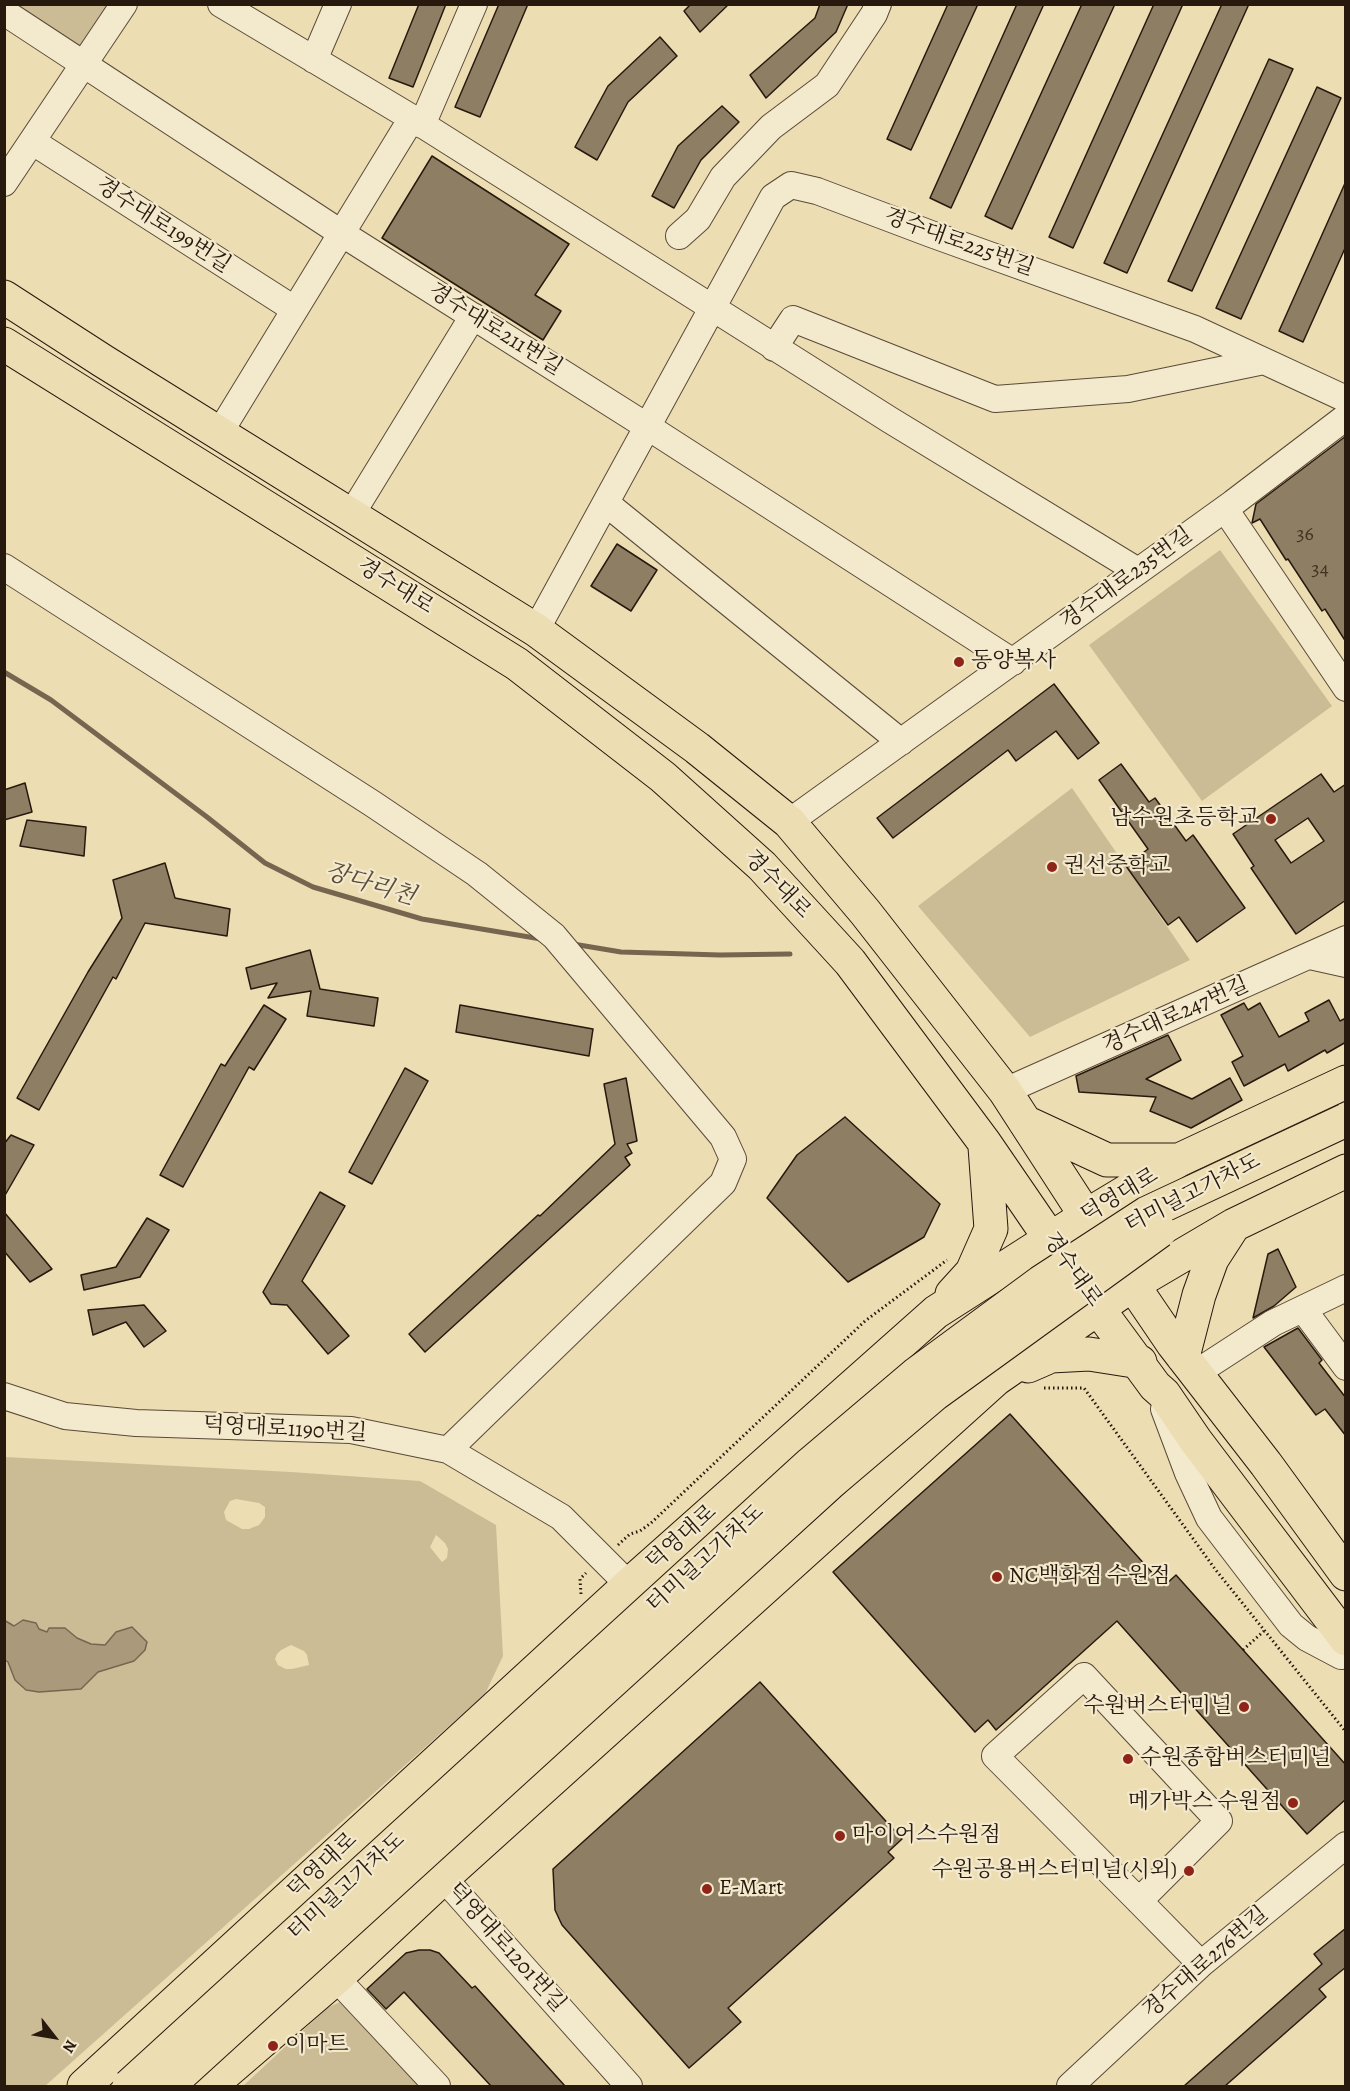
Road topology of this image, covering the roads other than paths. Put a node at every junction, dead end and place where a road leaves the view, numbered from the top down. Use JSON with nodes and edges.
{"nodes":[{"id":1,"x":124,"y":4,"type":"edge"},
{"id":2,"x":221,"y":4,"type":"edge"},
{"id":3,"x":338,"y":4,"type":"edge"},
{"id":4,"x":474,"y":4,"type":"edge"},
{"id":5,"x":878,"y":4,"type":"edge"},
{"id":6,"x":4,"y":12,"type":"edge"},
{"id":7,"x":314,"y":60,"type":"junction"},
{"id":8,"x":84,"y":64,"type":"junction"},
{"id":9,"x":417,"y":121,"type":"junction"},
{"id":10,"x":33,"y":142,"type":"junction"},
{"id":11,"x":4,"y":183,"type":"edge"},
{"id":12,"x":341,"y":232,"type":"junction"},
{"id":13,"x":680,"y":236,"type":"dead end"},
{"id":14,"x":4,"y":297,"type":"edge"},
{"id":15,"x":294,"y":309,"type":"junction"},
{"id":16,"x":712,"y":309,"type":"junction"},
{"id":17,"x":473,"y":316,"type":"junction"},
{"id":18,"x":4,"y":344,"type":"edge"},
{"id":19,"x":774,"y":348,"type":"junction"},
{"id":20,"x":1264,"y":361,"type":"junction"},
{"id":21,"x":1346,"y":399,"type":"edge"},
{"id":22,"x":1346,"y":417,"type":"edge"},
{"id":23,"x":648,"y":427,"type":"junction"},
{"id":24,"x":220,"y":432,"type":"junction"},
{"id":25,"x":607,"y":504,"type":"junction"},
{"id":26,"x":1225,"y":509,"type":"junction"},
{"id":27,"x":351,"y":515,"type":"junction"},
{"id":28,"x":4,"y":567,"type":"edge"},
{"id":29,"x":1138,"y":572,"type":"junction"},
{"id":30,"x":536,"y":630,"type":"junction"},
{"id":31,"x":1013,"y":662,"type":"junction"},
{"id":32,"x":1346,"y":688,"type":"edge"},
{"id":33,"x":901,"y":742,"type":"junction"},
{"id":34,"x":789,"y":822,"type":"junction"},
{"id":35,"x":1346,"y":939,"type":"edge"},
{"id":36,"x":1310,"y":956,"type":"junction"},
{"id":37,"x":1346,"y":964,"type":"edge"},
{"id":38,"x":1346,"y":1082,"type":"edge"},
{"id":39,"x":1005,"y":1091,"type":"junction"},
{"id":40,"x":1346,"y":1120,"type":"edge"},
{"id":41,"x":1025,"y":1122,"type":"junction"},
{"id":42,"x":984,"y":1142,"type":"junction"},
{"id":43,"x":1346,"y":1144,"type":"edge"},
{"id":44,"x":1179,"y":1160,"type":"junction"},
{"id":45,"x":1346,"y":1171,"type":"edge"},
{"id":46,"x":1086,"y":1216,"type":"junction"},
{"id":47,"x":1234,"y":1226,"type":"junction"},
{"id":48,"x":1050,"y":1239,"type":"junction"},
{"id":49,"x":1132,"y":1284,"type":"junction"},
{"id":50,"x":1346,"y":1288,"type":"edge"},
{"id":51,"x":1097,"y":1307,"type":"junction"},
{"id":52,"x":1303,"y":1309,"type":"junction"},
{"id":53,"x":936,"y":1312,"type":"junction"},
{"id":54,"x":1189,"y":1365,"type":"junction"},
{"id":55,"x":1346,"y":1367,"type":"edge"},
{"id":56,"x":1148,"y":1374,"type":"junction"},
{"id":57,"x":996,"y":1379,"type":"junction"},
{"id":58,"x":4,"y":1396,"type":"edge"},
{"id":59,"x":448,"y":1450,"type":"junction"},
{"id":60,"x":1346,"y":1574,"type":"edge"},
{"id":61,"x":629,"y":1585,"type":"junction"},
{"id":62,"x":1344,"y":1652,"type":"edge"},
{"id":63,"x":379,"y":1814,"type":"junction"},
{"id":64,"x":1346,"y":1845,"type":"edge"},
{"id":65,"x":444,"y":1877,"type":"junction"},
{"id":66,"x":1139,"y":1901,"type":"junction"},
{"id":67,"x":1201,"y":1964,"type":"junction"},
{"id":68,"x":336,"y":1978,"type":"junction"},
{"id":69,"x":84,"y":2086,"type":"edge"},
{"id":70,"x":129,"y":2086,"type":"edge"},
{"id":71,"x":168,"y":2086,"type":"edge"},
{"id":72,"x":210,"y":2086,"type":"edge"},
{"id":73,"x":437,"y":2086,"type":"edge"},
{"id":74,"x":629,"y":2086,"type":"edge"},
{"id":75,"x":1070,"y":2086,"type":"edge"}],
"edges":[{"from":1,"to":8,"type":"street"},
{"from":2,"to":7,"type":"street"},
{"from":3,"to":7,"type":"street"},
{"from":4,"to":9,"type":"street"},
{"from":5,"to":13,"type":"street"},
{"from":6,"to":8,"type":"street"},
{"from":7,"to":9,"type":"street"},
{"from":8,"to":10,"type":"street"},
{"from":8,"to":12,"type":"street"},
{"from":9,"to":12,"type":"street"},
{"from":9,"to":16,"type":"street"},
{"from":10,"to":11,"type":"street"},
{"from":10,"to":15,"type":"street","name":"경수대로199번길"},
{"from":12,"to":15,"type":"street"},
{"from":12,"to":17,"type":"street","name":"경수대로211번길"},
{"from":14,"to":24,"type":"main road","name":"경수대로"},
{"from":15,"to":24,"type":"street"},
{"from":16,"to":19,"type":"street"},
{"from":16,"to":20,"type":"street","name":"경수대로225번길"},
{"from":16,"to":23,"type":"street","name":"경수대로225번길"},
{"from":17,"to":23,"type":"street","name":"경수대로211번길"},
{"from":17,"to":27,"type":"street"},
{"from":18,"to":42,"type":"main road","name":"경수대로"},
{"from":19,"to":20,"type":"street"},
{"from":19,"to":29,"type":"street"},
{"from":20,"to":21,"type":"street","name":"경수대로225번길"},
{"from":22,"to":26,"type":"street","name":"경수대로235번길"},
{"from":23,"to":25,"type":"street","name":"경수대로225번길"},
{"from":23,"to":31,"type":"street"},
{"from":24,"to":27,"type":"main road","name":"경수대로"},
{"from":25,"to":30,"type":"street","name":"경수대로225번길"},
{"from":25,"to":33,"type":"street"},
{"from":26,"to":29,"type":"street","name":"경수대로235번길"},
{"from":26,"to":32,"type":"street"},
{"from":27,"to":30,"type":"main road","name":"경수대로"},
{"from":28,"to":59,"type":"street"},
{"from":29,"to":31,"type":"street","name":"경수대로235번길"},
{"from":30,"to":34,"type":"main road","name":"경수대로"},
{"from":31,"to":33,"type":"street","name":"경수대로235번길"},
{"from":33,"to":34,"type":"street","name":"경수대로235번길"},
{"from":34,"to":39,"type":"main road","name":"경수대로"},
{"from":35,"to":36,"type":"street","name":"경수대로247번길"},
{"from":36,"to":37,"type":"street"},
{"from":36,"to":39,"type":"street","name":"경수대로247번길"},
{"from":38,"to":44,"type":"main road","name":"덕영대로"},
{"from":39,"to":41,"type":"main road","name":"경수대로"},
{"from":40,"to":70,"type":"main road","name":"터미널고가차도","bridge":true},
{"from":41,"to":44,"type":"main road"},
{"from":41,"to":46,"type":"main road","name":"경수대로"},
{"from":42,"to":48,"type":"main road","name":"경수대로"},
{"from":42,"to":53,"type":"main road"},
{"from":43,"to":71,"type":"main road","name":"터미널고가차도","bridge":true},
{"from":44,"to":46,"type":"main road","name":"덕영대로"},
{"from":45,"to":47,"type":"main road"},
{"from":46,"to":48,"type":"main road","name":"덕영대로"},
{"from":46,"to":49,"type":"main road","name":"경수대로"},
{"from":47,"to":49,"type":"main road"},
{"from":47,"to":54,"type":"main road"},
{"from":48,"to":51,"type":"main road","name":"경수대로"},
{"from":48,"to":53,"type":"main road","name":"덕영대로"},
{"from":49,"to":51,"type":"main road"},
{"from":49,"to":54,"type":"main road","name":"경수대로"},
{"from":50,"to":52,"type":"street"},
{"from":51,"to":56,"type":"main road","name":"경수대로"},
{"from":51,"to":57,"type":"main road"},
{"from":52,"to":54,"type":"street"},
{"from":52,"to":55,"type":"street"},
{"from":53,"to":61,"type":"main road","name":"덕영대로"},
{"from":54,"to":60,"type":"main road","name":"경수대로"},
{"from":56,"to":57,"type":"main road"},
{"from":56,"to":62,"type":"main road","name":"경수대로"},
{"from":56,"to":62,"type":"street"},
{"from":57,"to":65,"type":"main road"},
{"from":58,"to":59,"type":"street","name":"덕영대로1190번길"},
{"from":59,"to":61,"type":"street","name":"덕영대로1190번길"},
{"from":61,"to":63,"type":"main road","name":"덕영대로"},
{"from":63,"to":65,"type":"street","name":"덕영대로1201번길"},
{"from":63,"to":69,"type":"main road","name":"덕영대로"},
{"from":64,"to":67,"type":"street","name":"경수대로276번길"},
{"from":65,"to":68,"type":"main road"},
{"from":65,"to":74,"type":"street","name":"덕영대로1201번길"},
{"from":66,"to":66,"type":"street"},
{"from":66,"to":67,"type":"street"},
{"from":67,"to":75,"type":"street","name":"경수대로276번길"},
{"from":68,"to":72,"type":"main road"},
{"from":68,"to":73,"type":"street"}]}
